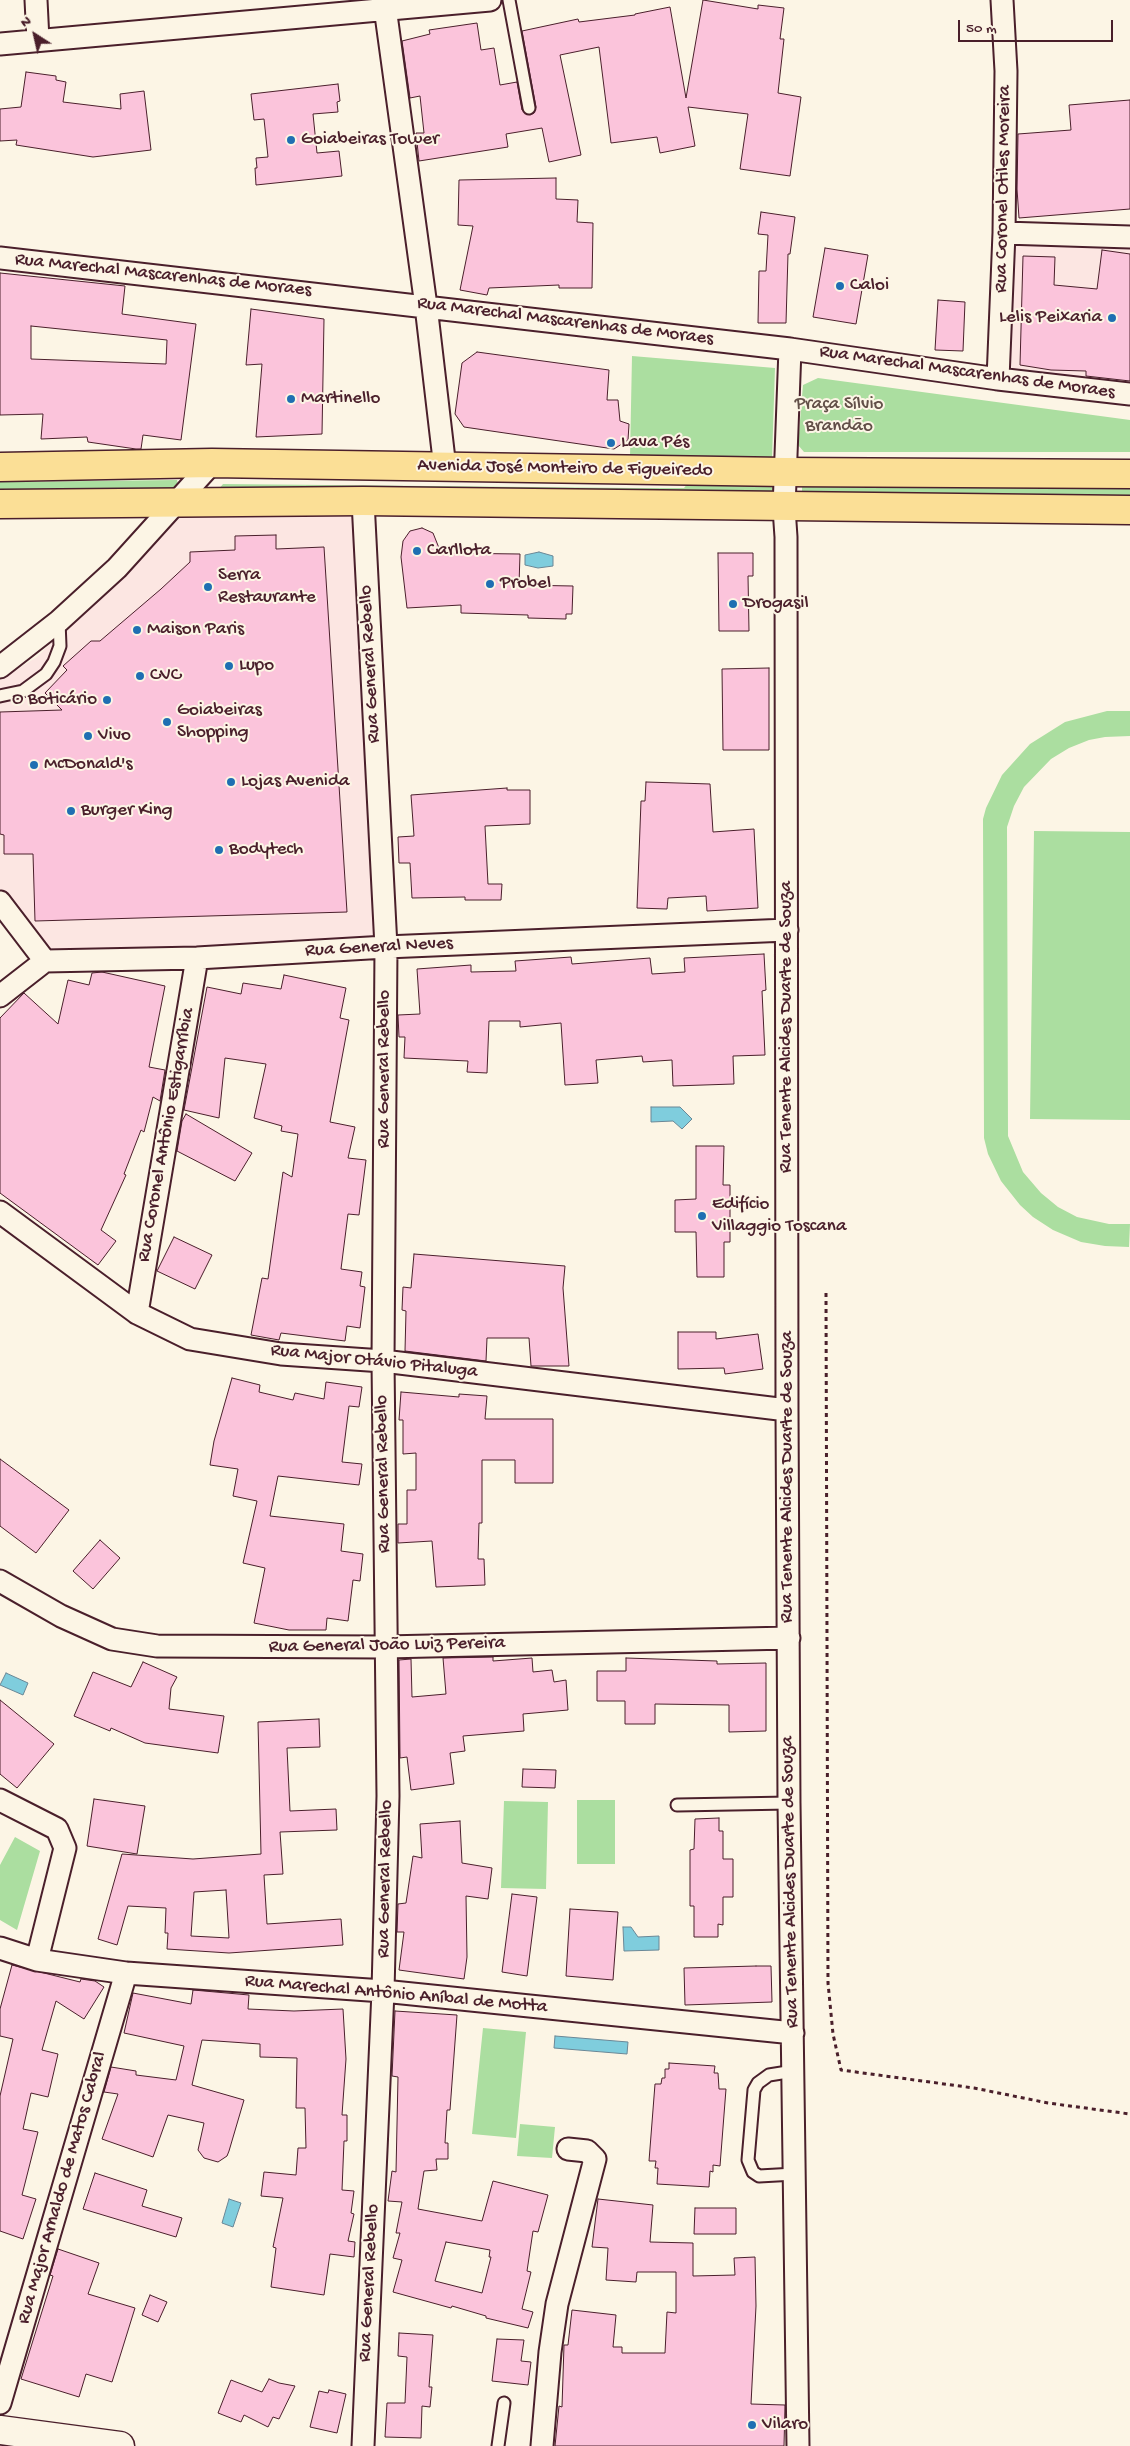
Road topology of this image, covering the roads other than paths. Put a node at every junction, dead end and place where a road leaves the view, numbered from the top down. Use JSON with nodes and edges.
{"nodes":[{"id":1,"x":36,"y":0,"type":"edge"},
{"id":2,"x":490,"y":0,"type":"edge"},
{"id":3,"x":508,"y":0,"type":"edge"},
{"id":4,"x":1002,"y":0,"type":"edge"},
{"id":5,"x":385,"y":4,"type":"edge"},
{"id":6,"x":38,"y":40,"type":"junction"},
{"id":7,"x":0,"y":44,"type":"edge"},
{"id":8,"x":529,"y":108,"type":"dead end"},
{"id":9,"x":1004,"y":233,"type":"junction"},
{"id":10,"x":1130,"y":237,"type":"edge"},
{"id":11,"x":0,"y":258,"type":"edge"},
{"id":12,"x":426,"y":306,"type":"junction"},
{"id":13,"x":790,"y":349,"type":"junction"},
{"id":14,"x":998,"y":379,"type":"junction"},
{"id":15,"x":1130,"y":394,"type":"edge"},
{"id":16,"x":212,"y":463,"type":"junction"},
{"id":17,"x":0,"y":466,"type":"edge"},
{"id":18,"x":445,"y":468,"type":"junction"},
{"id":19,"x":785,"y":472,"type":"junction"},
{"id":20,"x":1130,"y":474,"type":"edge"},
{"id":21,"x":363,"y":502,"type":"junction"},
{"id":22,"x":177,"y":503,"type":"junction"},
{"id":23,"x":0,"y":504,"type":"edge"},
{"id":24,"x":784,"y":508,"type":"junction"},
{"id":25,"x":1130,"y":510,"type":"edge"},
{"id":26,"x":59,"y":621,"type":"junction"},
{"id":27,"x":0,"y":668,"type":"edge"},
{"id":28,"x":0,"y":696,"type":"edge"},
{"id":29,"x":0,"y":902,"type":"edge"},
{"id":30,"x":787,"y":930,"type":"junction"},
{"id":31,"x":386,"y":947,"type":"junction"},
{"id":32,"x":197,"y":958,"type":"junction"},
{"id":33,"x":45,"y":961,"type":"junction"},
{"id":34,"x":0,"y":996,"type":"edge"},
{"id":35,"x":0,"y":1212,"type":"edge"},
{"id":36,"x":137,"y":1313,"type":"junction"},
{"id":37,"x":383,"y":1361,"type":"junction"},
{"id":38,"x":786,"y":1410,"type":"junction"},
{"id":39,"x":0,"y":1581,"type":"edge"},
{"id":40,"x":789,"y":1638,"type":"junction"},
{"id":41,"x":385,"y":1647,"type":"junction"},
{"id":42,"x":0,"y":1800,"type":"edge"},
{"id":43,"x":789,"y":1803,"type":"junction"},
{"id":44,"x":677,"y":1805,"type":"dead end"},
{"id":45,"x":0,"y":1948,"type":"edge"},
{"id":46,"x":37,"y":1960,"type":"junction"},
{"id":47,"x":126,"y":1973,"type":"junction"},
{"id":48,"x":383,"y":1991,"type":"junction"},
{"id":49,"x":793,"y":2033,"type":"junction"},
{"id":50,"x":794,"y":2071,"type":"junction"},
{"id":51,"x":568,"y":2149,"type":"dead end"},
{"id":52,"x":795,"y":2174,"type":"junction"},
{"id":53,"x":504,"y":2402,"type":"dead end"},
{"id":54,"x":0,"y":2403,"type":"edge"},
{"id":55,"x":0,"y":2430,"type":"edge"},
{"id":56,"x":120,"y":2446,"type":"edge"},
{"id":57,"x":363,"y":2446,"type":"edge"},
{"id":58,"x":498,"y":2446,"type":"edge"},
{"id":59,"x":542,"y":2446,"type":"edge"},
{"id":60,"x":798,"y":2446,"type":"edge"}],
"edges":[{"from":1,"to":6,"type":"street"},
{"from":2,"to":5,"type":"street"},
{"from":3,"to":8,"type":"lane"},
{"from":4,"to":9,"type":"street","name":"Rua Coronel Otiles Moreira"},
{"from":5,"to":6,"type":"street"},
{"from":5,"to":12,"type":"street"},
{"from":6,"to":7,"type":"street"},
{"from":9,"to":10,"type":"street"},
{"from":9,"to":14,"type":"street","name":"Rua Coronel Otiles Moreira"},
{"from":11,"to":12,"type":"street","name":"Rua Marechal Mascarenhas de Moraes"},
{"from":12,"to":13,"type":"street","name":"Rua Marechal Mascarenhas de Moraes"},
{"from":12,"to":18,"type":"street"},
{"from":13,"to":14,"type":"street","name":"Rua Marechal Mascarenhas de Moraes"},
{"from":13,"to":19,"type":"street","name":"Rua Tenente Alcides Duarte de Souza"},
{"from":14,"to":15,"type":"street","name":"Rua Marechal Mascarenhas de Moraes"},
{"from":16,"to":17,"type":"main road","name":"Avenida José Monteiro de Figueiredo"},
{"from":16,"to":18,"type":"main road","name":"Avenida José Monteiro de Figueiredo"},
{"from":16,"to":22,"type":"street"},
{"from":18,"to":19,"type":"main road","name":"Avenida José Monteiro de Figueiredo"},
{"from":19,"to":20,"type":"main road","name":"Avenida José Monteiro de Figueiredo"},
{"from":19,"to":24,"type":"street","name":"Rua Tenente Alcides Duarte de Souza"},
{"from":21,"to":22,"type":"main road"},
{"from":21,"to":24,"type":"main road"},
{"from":21,"to":31,"type":"street","name":"Rua General Rebello"},
{"from":22,"to":23,"type":"main road"},
{"from":22,"to":26,"type":"street"},
{"from":24,"to":25,"type":"main road"},
{"from":24,"to":30,"type":"street","name":"Rua Tenente Alcides Duarte de Souza"},
{"from":26,"to":27,"type":"street"},
{"from":26,"to":28,"type":"lane"},
{"from":29,"to":33,"type":"street"},
{"from":30,"to":31,"type":"street","name":"Rua General Neves"},
{"from":30,"to":38,"type":"street","name":"Rua Tenente Alcides Duarte de Souza"},
{"from":31,"to":32,"type":"street","name":"Rua General Neves"},
{"from":31,"to":37,"type":"street","name":"Rua General Rebello"},
{"from":32,"to":33,"type":"street","name":"Rua General Neves"},
{"from":32,"to":36,"type":"street","name":"Rua Coronel Antônio Estigarríbia"},
{"from":33,"to":34,"type":"street"},
{"from":35,"to":36,"type":"street","name":"Rua Major Otávio Pitaluga"},
{"from":36,"to":37,"type":"street","name":"Rua Major Otávio Pitaluga"},
{"from":37,"to":38,"type":"street","name":"Rua Major Otávio Pitaluga"},
{"from":37,"to":41,"type":"street","name":"Rua General Rebello"},
{"from":38,"to":40,"type":"street","name":"Rua Tenente Alcides Duarte de Souza"},
{"from":39,"to":41,"type":"street","name":"Rua General João Luiz Pereira"},
{"from":40,"to":41,"type":"street","name":"Rua General João Luiz Pereira"},
{"from":40,"to":43,"type":"street","name":"Rua Tenente Alcides Duarte de Souza"},
{"from":41,"to":48,"type":"street","name":"Rua General Rebello"},
{"from":42,"to":46,"type":"street"},
{"from":43,"to":44,"type":"lane"},
{"from":43,"to":49,"type":"street","name":"Rua Tenente Alcides Duarte de Souza"},
{"from":45,"to":46,"type":"street","name":"Rua Marechal Antônio Aníbal de Motta"},
{"from":46,"to":47,"type":"street","name":"Rua Marechal Antônio Aníbal de Motta"},
{"from":47,"to":48,"type":"street","name":"Rua Marechal Antônio Aníbal de Motta"},
{"from":47,"to":54,"type":"street","name":"Rua Major Arnaldo de Matos Cabral"},
{"from":48,"to":49,"type":"street","name":"Rua Marechal Antônio Aníbal de Motta"},
{"from":48,"to":57,"type":"street","name":"Rua General Rebello"},
{"from":49,"to":50,"type":"street","name":"Rua Tenente Alcides Duarte de Souza"},
{"from":50,"to":52,"type":"street","name":"Rua Tenente Alcides Duarte de Souza"},
{"from":50,"to":52,"type":"lane"},
{"from":51,"to":59,"type":"street"},
{"from":52,"to":60,"type":"street","name":"Rua Tenente Alcides Duarte de Souza"},
{"from":53,"to":58,"type":"lane"},
{"from":55,"to":56,"type":"street"}]}
